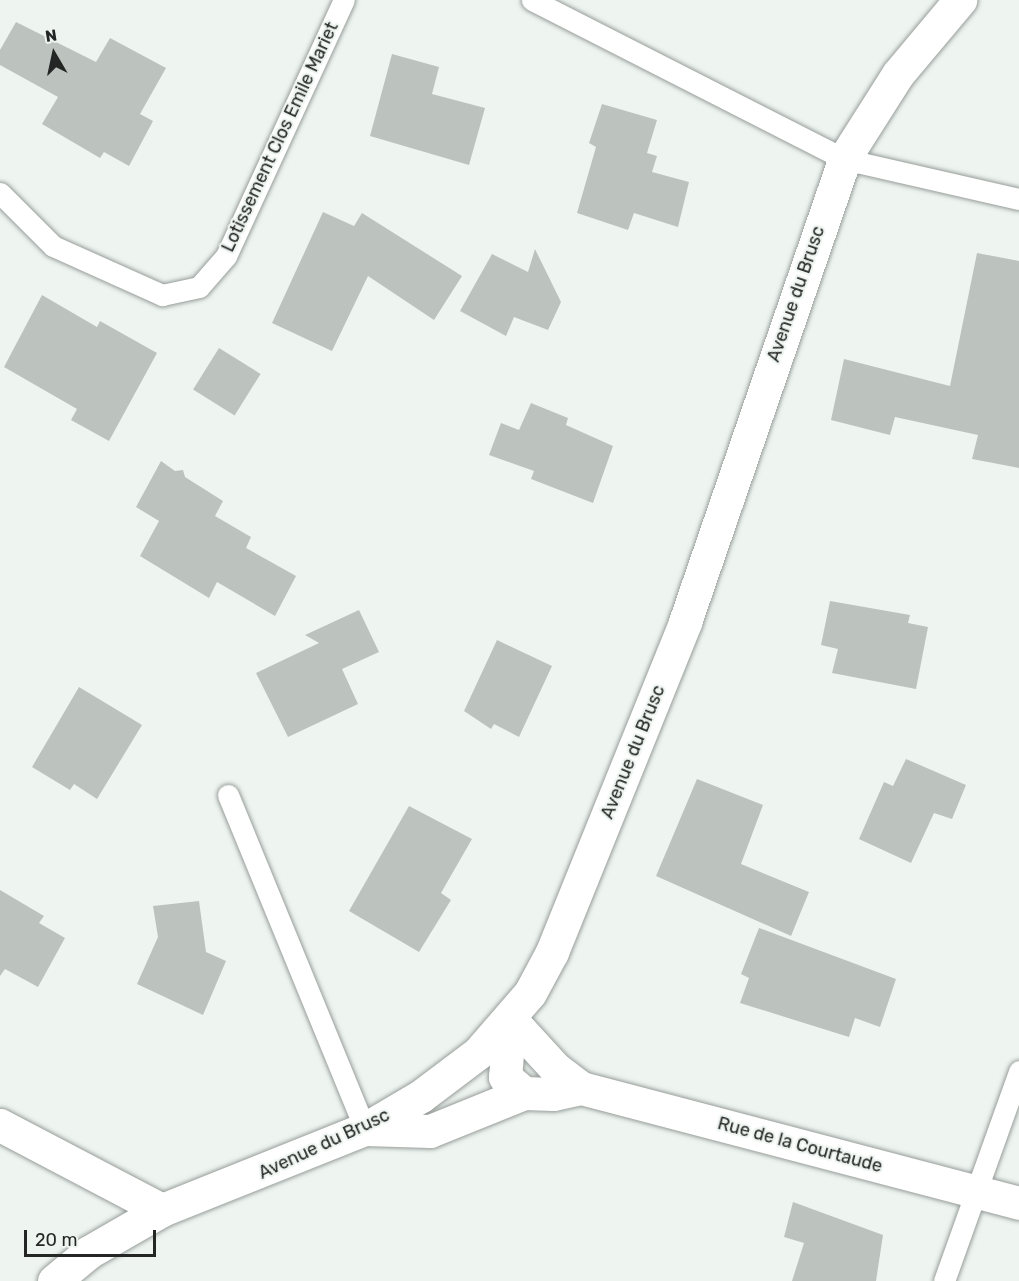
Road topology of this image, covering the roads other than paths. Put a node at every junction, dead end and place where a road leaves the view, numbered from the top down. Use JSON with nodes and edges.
{"nodes":[{"id":1,"x":344,"y":0,"type":"edge"},
{"id":2,"x":532,"y":0,"type":"edge"},
{"id":3,"x":960,"y":0,"type":"edge"},
{"id":4,"x":844,"y":159,"type":"junction"},
{"id":5,"x":0,"y":193,"type":"edge"},
{"id":6,"x":1019,"y":199,"type":"edge"},
{"id":7,"x":228,"y":795,"type":"dead end"},
{"id":8,"x":510,"y":1018,"type":"junction"},
{"id":9,"x":1019,"y":1071,"type":"edge"},
{"id":10,"x":581,"y":1088,"type":"junction"},
{"id":11,"x":524,"y":1093,"type":"junction"},
{"id":12,"x":0,"y":1125,"type":"edge"},
{"id":13,"x":365,"y":1129,"type":"junction"},
{"id":14,"x":974,"y":1191,"type":"junction"},
{"id":15,"x":1019,"y":1203,"type":"edge"},
{"id":16,"x":162,"y":1210,"type":"junction"},
{"id":17,"x":54,"y":1281,"type":"edge"},
{"id":18,"x":944,"y":1281,"type":"edge"}],
"edges":[{"from":1,"to":5,"type":"lane","name":"Lotissement Clos Emile Mariet"},
{"from":2,"to":4,"type":"lane"},
{"from":3,"to":4,"type":"street","name":"Avenue du Brusc"},
{"from":4,"to":6,"type":"lane"},
{"from":4,"to":8,"type":"street","name":"Avenue du Brusc"},
{"from":7,"to":13,"type":"lane"},
{"from":8,"to":10,"type":"street","name":"Rue de la Courtaude"},
{"from":8,"to":11,"type":"street"},
{"from":8,"to":13,"type":"street","name":"Avenue du Brusc"},
{"from":9,"to":14,"type":"lane"},
{"from":10,"to":11,"type":"street","name":"Rue de la Courtaude"},
{"from":10,"to":14,"type":"street","name":"Rue de la Courtaude"},
{"from":11,"to":13,"type":"street","name":"Rue de la Courtaude"},
{"from":12,"to":16,"type":"street"},
{"from":13,"to":16,"type":"street","name":"Avenue du Brusc"},
{"from":14,"to":15,"type":"street","name":"Rue de la Courtaude"},
{"from":14,"to":18,"type":"lane"},
{"from":16,"to":17,"type":"street","name":"Avenue du Brusc"}]}
